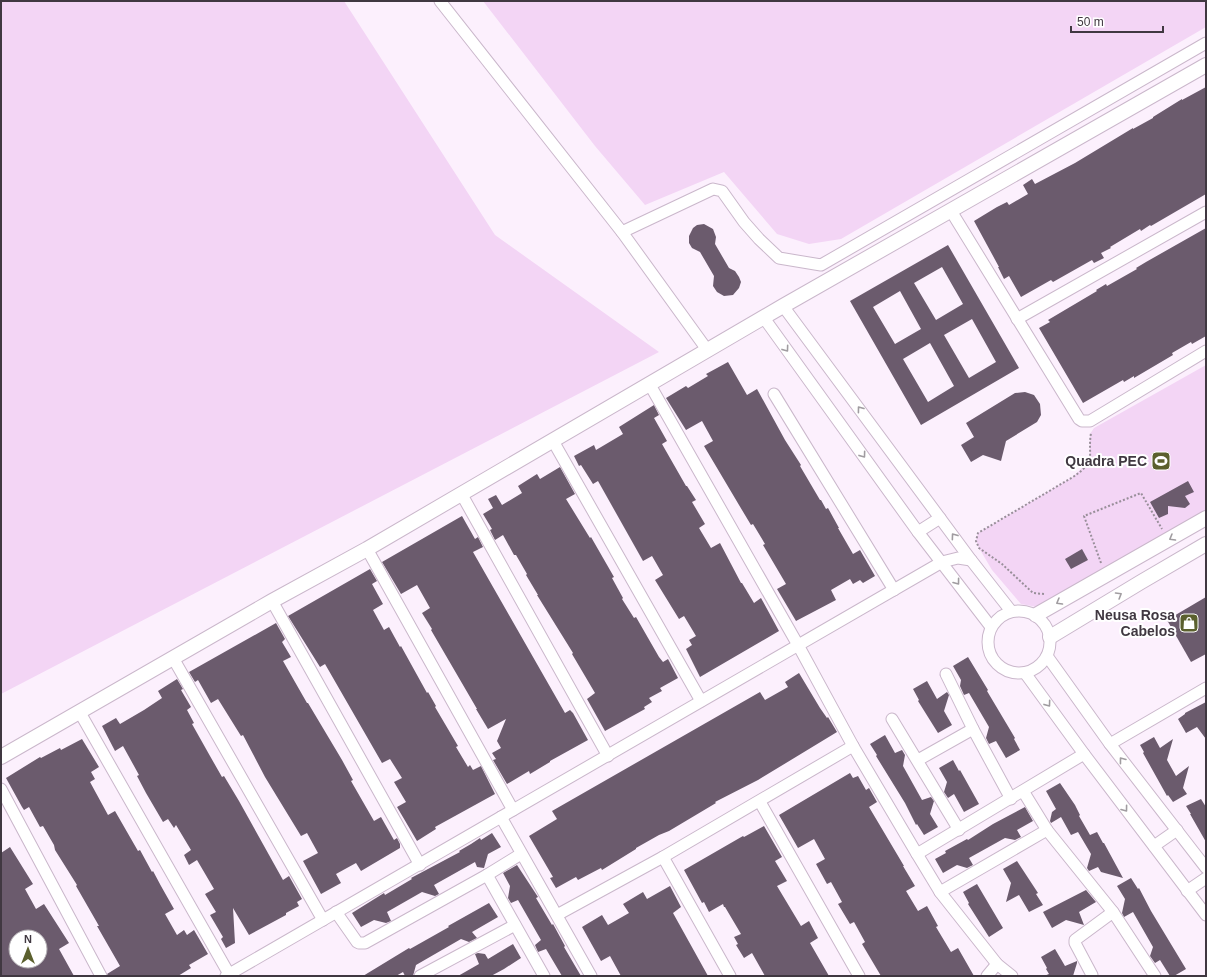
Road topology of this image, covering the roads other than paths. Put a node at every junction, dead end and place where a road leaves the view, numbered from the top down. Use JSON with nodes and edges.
{"nodes":[{"id":1,"x":440,"y":1,"type":"edge"},
{"id":2,"x":1206,"y":43,"type":"edge"},
{"id":3,"x":1206,"y":65,"type":"edge"},
{"id":4,"x":951,"y":211,"type":"junction"},
{"id":5,"x":1206,"y":212,"type":"edge"},
{"id":6,"x":622,"y":232,"type":"junction"},
{"id":7,"x":783,"y":306,"type":"junction"},
{"id":8,"x":764,"y":318,"type":"junction"},
{"id":9,"x":1017,"y":319,"type":"junction"},
{"id":10,"x":708,"y":351,"type":"junction"},
{"id":11,"x":1206,"y":352,"type":"edge"},
{"id":12,"x":650,"y":385,"type":"junction"},
{"id":13,"x":774,"y":394,"type":"dead end"},
{"id":14,"x":553,"y":441,"type":"junction"},
{"id":15,"x":462,"y":495,"type":"junction"},
{"id":16,"x":940,"y":518,"type":"junction"},
{"id":17,"x":1206,"y":518,"type":"edge"},
{"id":18,"x":1193,"y":526,"type":"junction"},
{"id":19,"x":918,"y":532,"type":"junction"},
{"id":20,"x":1206,"y":544,"type":"edge"},
{"id":21,"x":367,"y":549,"type":"junction"},
{"id":22,"x":971,"y":560,"type":"junction"},
{"id":23,"x":942,"y":562,"type":"junction"},
{"id":24,"x":894,"y":590,"type":"junction"},
{"id":25,"x":272,"y":601,"type":"junction"},
{"id":26,"x":1011,"y":611,"type":"junction"},
{"id":27,"x":1036,"y":615,"type":"junction"},
{"id":28,"x":991,"y":627,"type":"junction"},
{"id":29,"x":1050,"y":637,"type":"junction"},
{"id":30,"x":798,"y":645,"type":"junction"},
{"id":31,"x":1047,"y":656,"type":"junction"},
{"id":32,"x":173,"y":658,"type":"junction"},
{"id":33,"x":1025,"y":673,"type":"junction"},
{"id":34,"x":946,"y":674,"type":"dead end"},
{"id":35,"x":1206,"y":688,"type":"edge"},
{"id":36,"x":701,"y":702,"type":"junction"},
{"id":37,"x":79,"y":711,"type":"junction"},
{"id":38,"x":892,"y":719,"type":"dead end"},
{"id":39,"x":973,"y":729,"type":"junction"},
{"id":40,"x":1110,"y":744,"type":"junction"},
{"id":41,"x":854,"y":746,"type":"junction"},
{"id":42,"x":1084,"y":754,"type":"junction"},
{"id":43,"x":608,"y":756,"type":"junction"},
{"id":44,"x":1,"y":757,"type":"edge"},
{"id":45,"x":918,"y":760,"type":"junction"},
{"id":46,"x":1,"y":790,"type":"edge"},
{"id":47,"x":1023,"y":791,"type":"junction"},
{"id":48,"x":1011,"y":799,"type":"junction"},
{"id":49,"x":760,"y":802,"type":"junction"},
{"id":50,"x":513,"y":810,"type":"junction"},
{"id":51,"x":501,"y":817,"type":"junction"},
{"id":52,"x":959,"y":830,"type":"junction"},
{"id":53,"x":1047,"y":830,"type":"junction"},
{"id":54,"x":1177,"y":830,"type":"junction"},
{"id":55,"x":1154,"y":846,"type":"junction"},
{"id":56,"x":521,"y":854,"type":"junction"},
{"id":57,"x":916,"y":854,"type":"junction"},
{"id":58,"x":663,"y":857,"type":"junction"},
{"id":59,"x":420,"y":864,"type":"junction"},
{"id":60,"x":1206,"y":868,"type":"edge"},
{"id":61,"x":487,"y":876,"type":"junction"},
{"id":62,"x":1206,"y":878,"type":"edge"},
{"id":63,"x":1188,"y":891,"type":"junction"},
{"id":64,"x":940,"y":892,"type":"junction"},
{"id":65,"x":336,"y":912,"type":"junction"},
{"id":66,"x":1113,"y":912,"type":"junction"},
{"id":67,"x":1206,"y":915,"type":"edge"},
{"id":68,"x":557,"y":916,"type":"junction"},
{"id":69,"x":323,"y":920,"type":"junction"},
{"id":70,"x":515,"y":925,"type":"junction"},
{"id":71,"x":997,"y":964,"type":"junction"},
{"id":72,"x":1092,"y":974,"type":"dead end"},
{"id":73,"x":227,"y":975,"type":"edge"},
{"id":74,"x":101,"y":976,"type":"edge"},
{"id":75,"x":420,"y":976,"type":"edge"},
{"id":76,"x":544,"y":976,"type":"edge"},
{"id":77,"x":592,"y":976,"type":"edge"},
{"id":78,"x":730,"y":976,"type":"edge"},
{"id":79,"x":859,"y":976,"type":"edge"},
{"id":80,"x":987,"y":976,"type":"edge"},
{"id":81,"x":1012,"y":976,"type":"edge"},
{"id":82,"x":1155,"y":976,"type":"edge"}],
"edges":[{"from":1,"to":6,"type":"street"},
{"from":2,"to":6,"type":"street"},
{"from":3,"to":4,"type":"street"},
{"from":4,"to":7,"type":"street"},
{"from":4,"to":9,"type":"street"},
{"from":5,"to":9,"type":"street"},
{"from":6,"to":10,"type":"street"},
{"from":7,"to":8,"type":"street"},
{"from":16,"to":7,"type":"street","one_way":true},
{"from":8,"to":10,"type":"street"},
{"from":8,"to":19,"type":"street","one_way":true},
{"from":9,"to":11,"type":"street"},
{"from":10,"to":12,"type":"street"},
{"from":12,"to":14,"type":"street"},
{"from":12,"to":30,"type":"street"},
{"from":13,"to":24,"type":"street"},
{"from":14,"to":15,"type":"street"},
{"from":14,"to":36,"type":"street"},
{"from":15,"to":21,"type":"street"},
{"from":15,"to":43,"type":"street"},
{"from":16,"to":19,"type":"street"},
{"from":22,"to":16,"type":"street","one_way":true},
{"from":17,"to":18,"type":"street"},
{"from":18,"to":20,"type":"street"},
{"from":18,"to":27,"type":"street","one_way":true},
{"from":19,"to":23,"type":"street"},
{"from":29,"to":20,"type":"street","one_way":true},
{"from":21,"to":25,"type":"street"},
{"from":21,"to":50,"type":"street"},
{"from":22,"to":23,"type":"street"},
{"from":22,"to":26,"type":"street"},
{"from":23,"to":24,"type":"street"},
{"from":23,"to":28,"type":"street","one_way":true},
{"from":24,"to":30,"type":"street"},
{"from":25,"to":32,"type":"street"},
{"from":25,"to":59,"type":"street"},
{"from":26,"to":27,"type":"street"},
{"from":26,"to":28,"type":"street"},
{"from":27,"to":29,"type":"street"},
{"from":28,"to":33,"type":"street"},
{"from":29,"to":31,"type":"street"},
{"from":30,"to":36,"type":"street"},
{"from":30,"to":41,"type":"street"},
{"from":31,"to":33,"type":"street"},
{"from":31,"to":40,"type":"street"},
{"from":32,"to":37,"type":"street"},
{"from":32,"to":69,"type":"street"},
{"from":33,"to":42,"type":"street","one_way":true},
{"from":34,"to":39,"type":"street"},
{"from":35,"to":40,"type":"street"},
{"from":36,"to":43,"type":"street"},
{"from":37,"to":44,"type":"street"},
{"from":37,"to":73,"type":"street"},
{"from":38,"to":45,"type":"street"},
{"from":39,"to":45,"type":"street"},
{"from":39,"to":48,"type":"street"},
{"from":54,"to":40,"type":"street","one_way":true},
{"from":41,"to":49,"type":"street"},
{"from":41,"to":57,"type":"street"},
{"from":42,"to":47,"type":"street"},
{"from":42,"to":55,"type":"street","one_way":true},
{"from":43,"to":50,"type":"street"},
{"from":45,"to":52,"type":"street"},
{"from":46,"to":74,"type":"street"},
{"from":47,"to":48,"type":"street"},
{"from":47,"to":53,"type":"street"},
{"from":48,"to":52,"type":"street"},
{"from":49,"to":58,"type":"street"},
{"from":49,"to":79,"type":"street"},
{"from":50,"to":51,"type":"street"},
{"from":51,"to":56,"type":"street"},
{"from":51,"to":59,"type":"street"},
{"from":52,"to":57,"type":"street"},
{"from":53,"to":64,"type":"street"},
{"from":53,"to":66,"type":"street"},
{"from":54,"to":55,"type":"street"},
{"from":54,"to":60,"type":"street"},
{"from":55,"to":63,"type":"street"},
{"from":56,"to":61,"type":"street"},
{"from":56,"to":68,"type":"street"},
{"from":57,"to":64,"type":"street"},
{"from":58,"to":68,"type":"street"},
{"from":58,"to":78,"type":"street"},
{"from":59,"to":65,"type":"street"},
{"from":61,"to":65,"type":"street"},
{"from":61,"to":70,"type":"street"},
{"from":62,"to":63,"type":"street"},
{"from":63,"to":67,"type":"street"},
{"from":64,"to":71,"type":"street"},
{"from":65,"to":69,"type":"street"},
{"from":66,"to":72,"type":"street"},
{"from":66,"to":82,"type":"street"},
{"from":68,"to":77,"type":"street"},
{"from":69,"to":73,"type":"street"},
{"from":70,"to":75,"type":"street"},
{"from":70,"to":76,"type":"street"},
{"from":71,"to":80,"type":"street"},
{"from":71,"to":81,"type":"street"}]}
